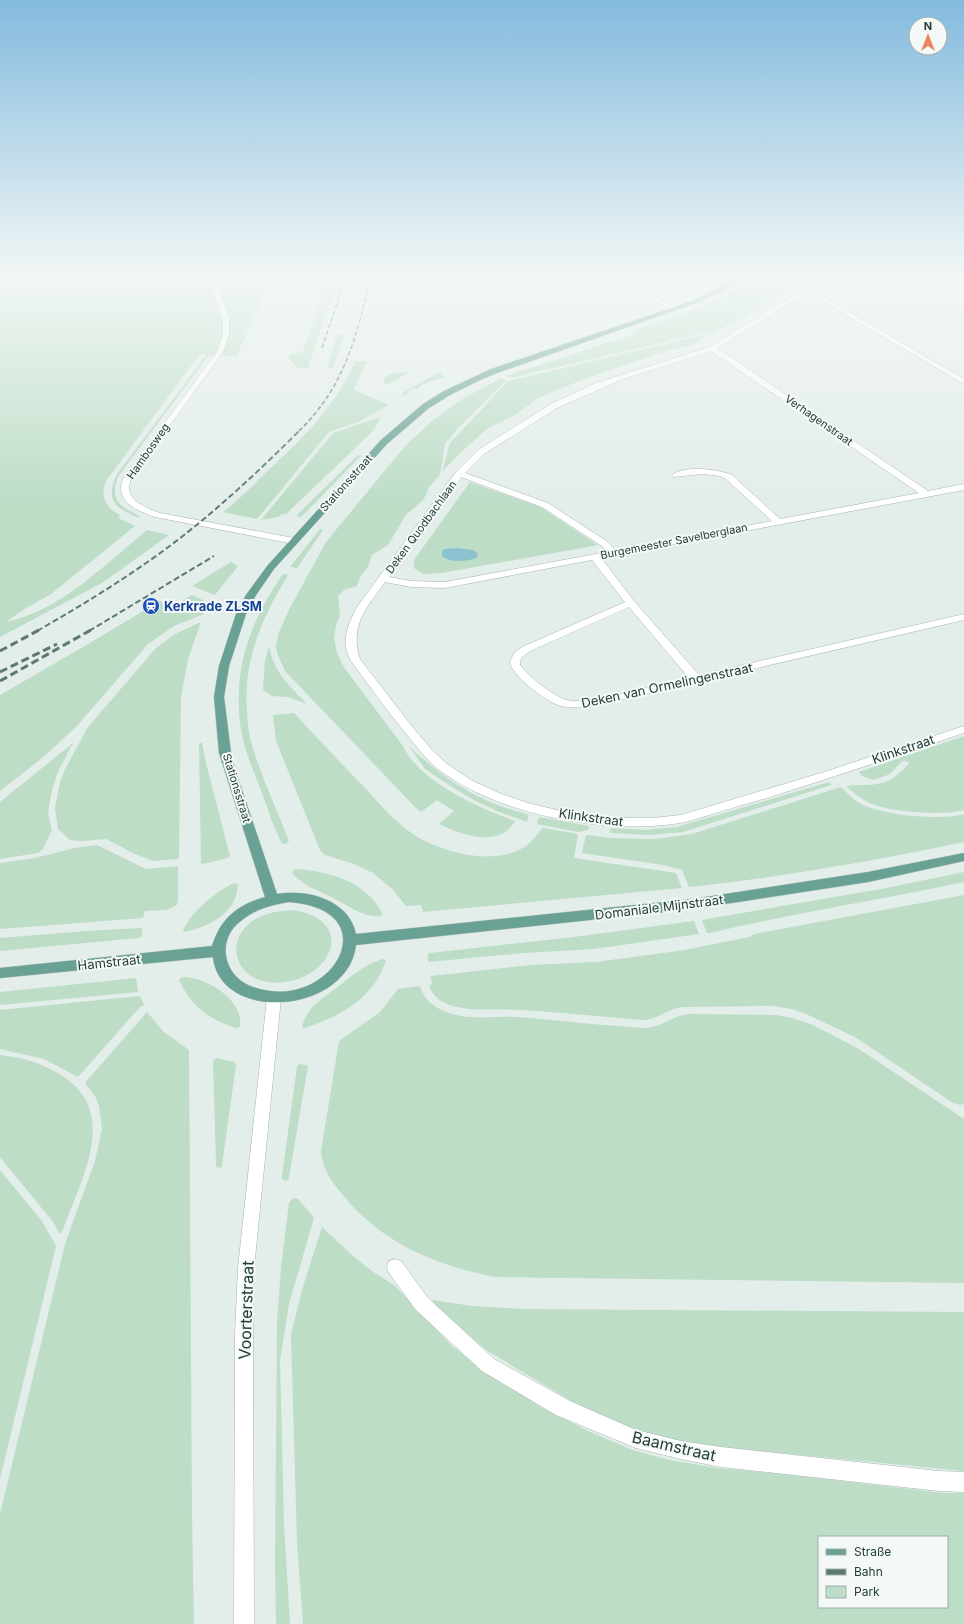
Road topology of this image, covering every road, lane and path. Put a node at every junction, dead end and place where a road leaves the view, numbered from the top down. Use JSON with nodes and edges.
{"nodes":[{"id":1,"x":221,"y":350,"type":"edge"},
{"id":2,"x":556,"y":350,"type":"edge"},
{"id":3,"x":706,"y":350,"type":"edge"},
{"id":4,"x":715,"y":350,"type":"edge"},
{"id":5,"x":909,"y":350,"type":"edge"},
{"id":6,"x":964,"y":382,"type":"edge"},
{"id":7,"x":458,"y":474,"type":"junction"},
{"id":8,"x":676,"y":475,"type":"dead end"},
{"id":9,"x":964,"y":486,"type":"edge"},
{"id":10,"x":925,"y":493,"type":"junction"},
{"id":11,"x":777,"y":521,"type":"junction"},
{"id":12,"x":294,"y":541,"type":"junction"},
{"id":13,"x":612,"y":552,"type":"junction"},
{"id":14,"x":594,"y":556,"type":"junction"},
{"id":15,"x":383,"y":579,"type":"junction"},
{"id":16,"x":631,"y":603,"type":"junction"},
{"id":17,"x":964,"y":617,"type":"edge"},
{"id":18,"x":697,"y":680,"type":"junction"},
{"id":19,"x":964,"y":729,"type":"edge"},
{"id":20,"x":964,"y":857,"type":"edge"},
{"id":21,"x":273,"y":900,"type":"junction"},
{"id":22,"x":351,"y":940,"type":"junction"},
{"id":23,"x":218,"y":951,"type":"junction"},
{"id":24,"x":0,"y":973,"type":"edge"},
{"id":25,"x":274,"y":998,"type":"junction"},
{"id":26,"x":395,"y":1267,"type":"dead end"},
{"id":27,"x":964,"y":1482,"type":"edge"},
{"id":28,"x":244,"y":1624,"type":"edge"}],
"edges":[{"from":1,"to":12,"type":"street","name":"Hambosweg"},
{"from":2,"to":12,"type":"main road","name":"Stationsstraat"},
{"from":3,"to":7,"type":"street","name":"Deken Quodbachlaan"},
{"from":4,"to":10,"type":"street","name":"Verhagenstraat"},
{"from":5,"to":6,"type":"street"},
{"from":7,"to":13,"type":"street","name":"Deken Quodbachlaan"},
{"from":7,"to":15,"type":"street","name":"Deken Quodbachlaan"},
{"from":8,"to":11,"type":"street"},
{"from":9,"to":10,"type":"street","name":"Burgemeester Savelberglaan"},
{"from":10,"to":11,"type":"street","name":"Burgemeester Savelberglaan"},
{"from":11,"to":13,"type":"street","name":"Burgemeester Savelberglaan"},
{"from":12,"to":21,"type":"main road","name":"Stationsstraat"},
{"from":13,"to":14,"type":"street","name":"Burgemeester Savelberglaan"},
{"from":14,"to":15,"type":"street","name":"Burgemeester Savelberglaan"},
{"from":14,"to":16,"type":"street"},
{"from":15,"to":19,"type":"street","name":"Klinkstraat"},
{"from":16,"to":18,"type":"street"},
{"from":16,"to":18,"type":"street","name":"Deken van Ormelingenstraat"},
{"from":17,"to":18,"type":"street","name":"Deken van Ormelingenstraat"},
{"from":20,"to":22,"type":"main road","name":"Domaniale Mijnstraat"},
{"from":21,"to":22,"type":"main road"},
{"from":21,"to":23,"type":"main road"},
{"from":22,"to":25,"type":"main road"},
{"from":23,"to":24,"type":"main road","name":"Hamstraat"},
{"from":23,"to":25,"type":"main road"},
{"from":25,"to":28,"type":"street","name":"Voorterstraat"},
{"from":26,"to":27,"type":"street","name":"Baamstraat"}]}
